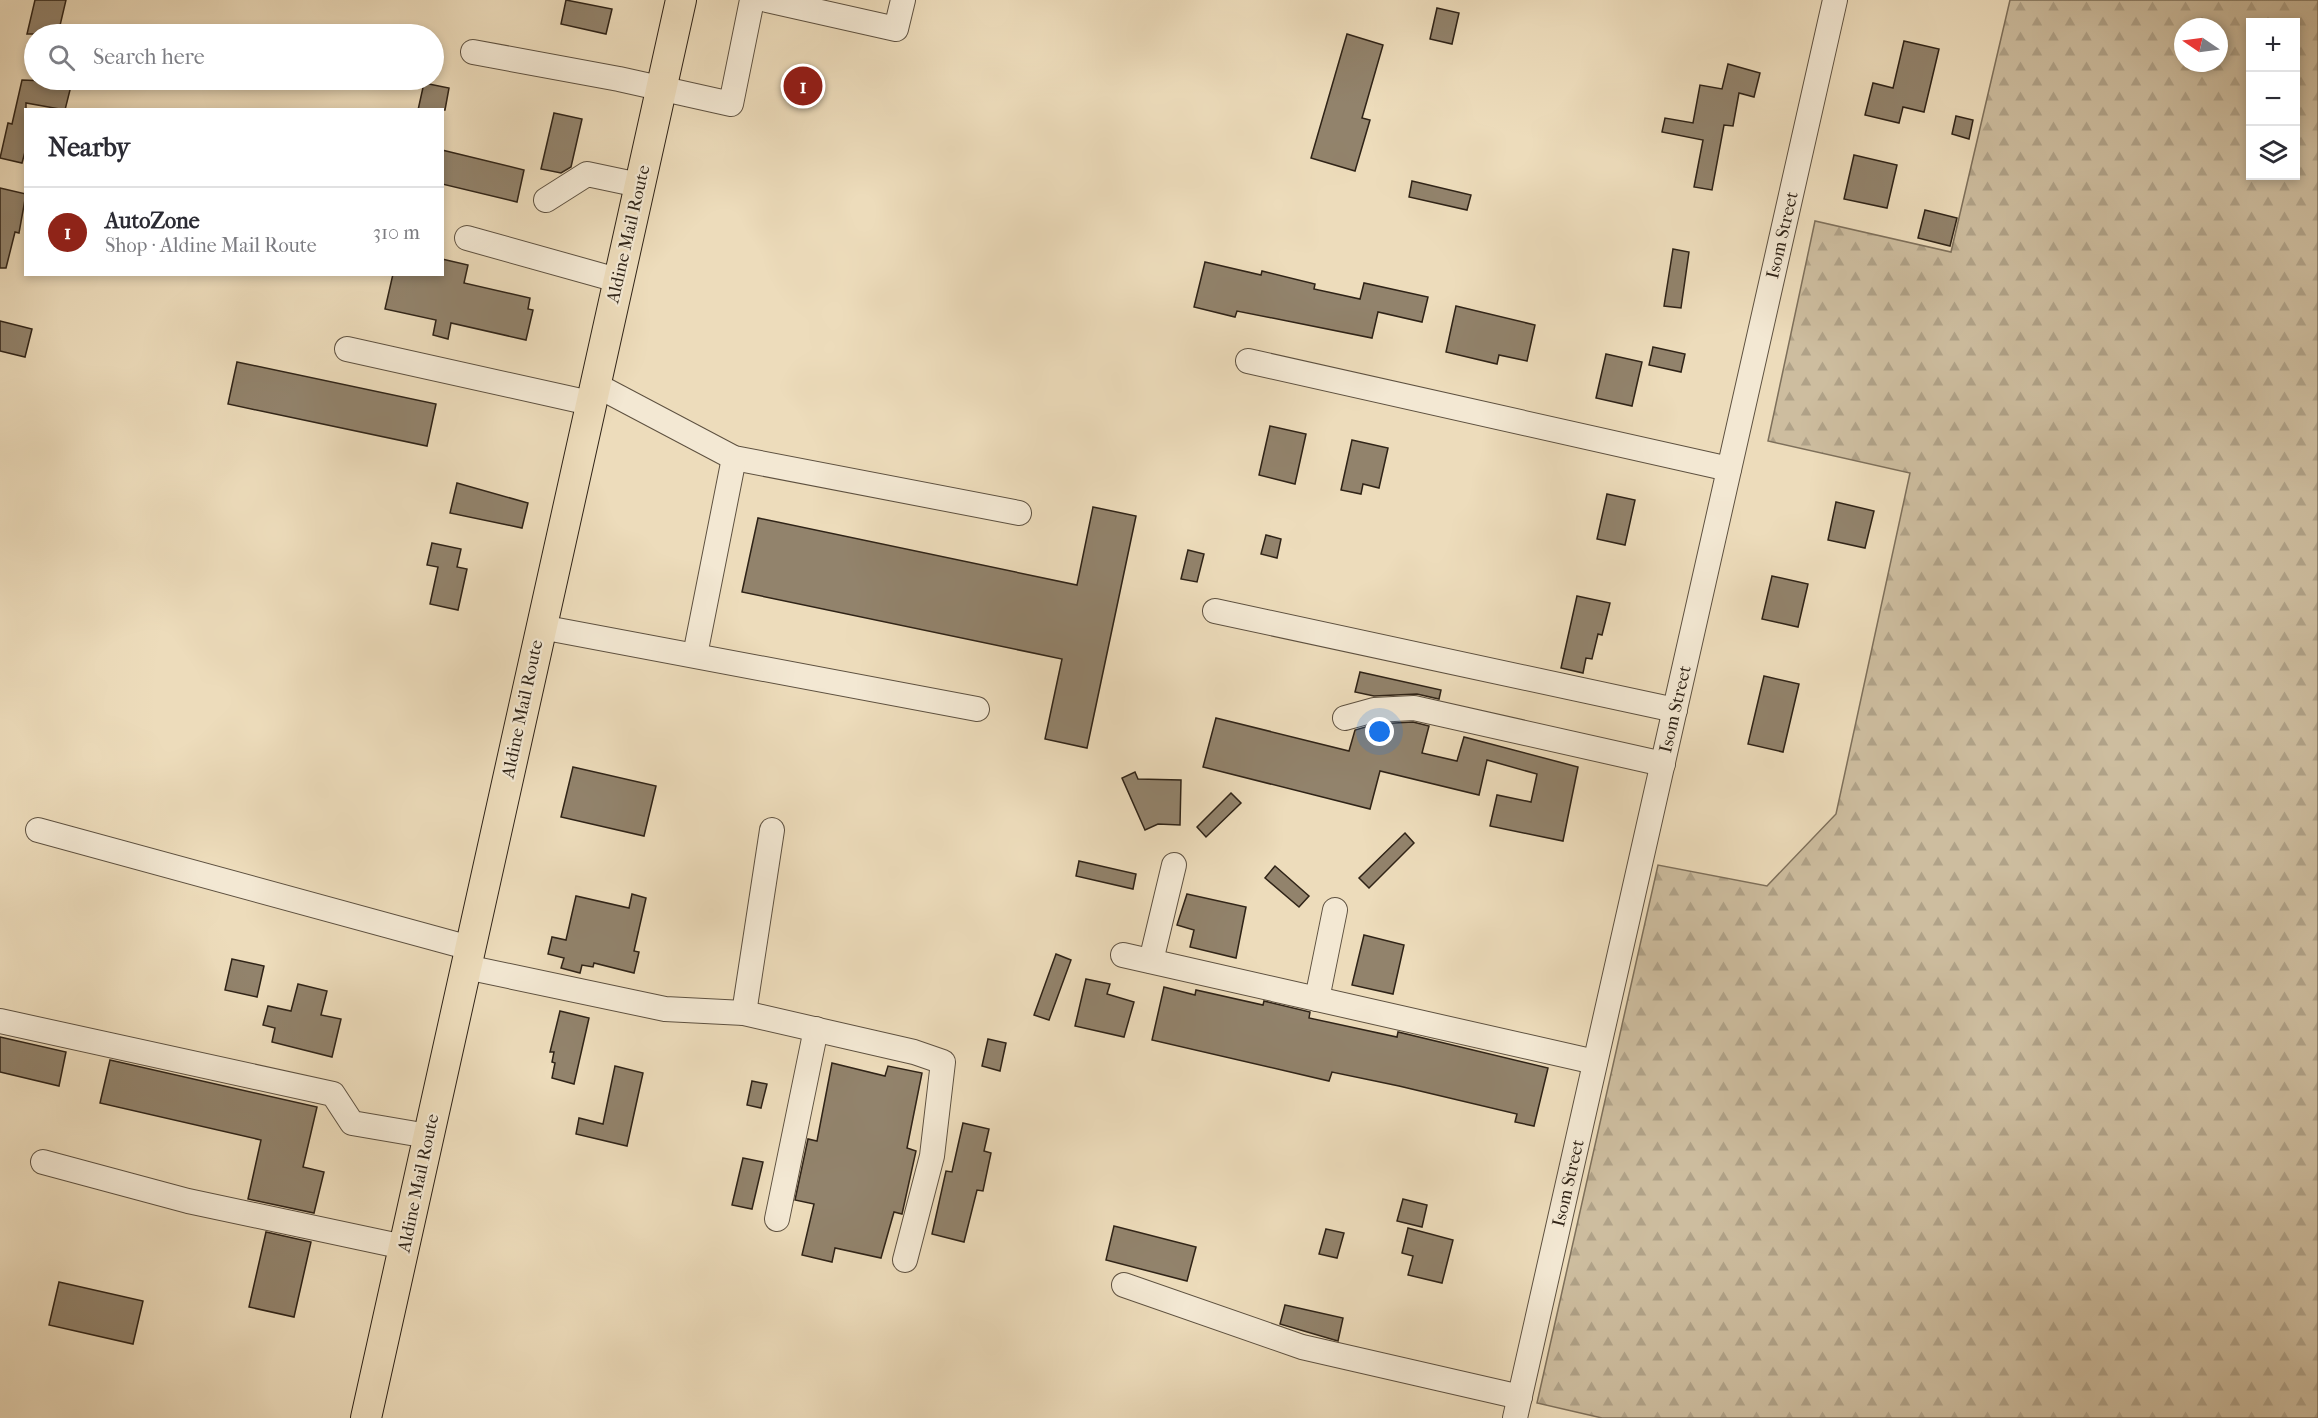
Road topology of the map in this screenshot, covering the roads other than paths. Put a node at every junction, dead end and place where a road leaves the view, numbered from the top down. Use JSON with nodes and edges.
{"nodes":[{"id":1,"x":681,"y":0,"type":"edge"},
{"id":2,"x":752,"y":0,"type":"edge"},
{"id":3,"x":768,"y":0,"type":"edge"},
{"id":4,"x":903,"y":0,"type":"edge"},
{"id":5,"x":1835,"y":0,"type":"edge"},
{"id":6,"x":473,"y":52,"type":"dead end"},
{"id":7,"x":661,"y":88,"type":"junction"},
{"id":8,"x":639,"y":184,"type":"junction"},
{"id":9,"x":546,"y":200,"type":"dead end"},
{"id":10,"x":466,"y":238,"type":"dead end"},
{"id":11,"x":617,"y":280,"type":"junction"},
{"id":12,"x":347,"y":349,"type":"dead end"},
{"id":13,"x":1248,"y":361,"type":"dead end"},
{"id":14,"x":592,"y":394,"type":"junction"},
{"id":15,"x":734,"y":458,"type":"junction"},
{"id":16,"x":1729,"y":469,"type":"junction"},
{"id":17,"x":1019,"y":513,"type":"dead end"},
{"id":18,"x":1215,"y":611,"type":"dead end"},
{"id":19,"x":541,"y":627,"type":"junction"},
{"id":20,"x":695,"y":655,"type":"junction"},
{"id":21,"x":977,"y":710,"type":"dead end"},
{"id":22,"x":1675,"y":710,"type":"junction"},
{"id":23,"x":1346,"y":718,"type":"dead end"},
{"id":24,"x":1663,"y":764,"type":"junction"},
{"id":25,"x":38,"y":830,"type":"dead end"},
{"id":26,"x":772,"y":830,"type":"dead end"},
{"id":27,"x":1174,"y":865,"type":"dead end"},
{"id":28,"x":1335,"y":910,"type":"dead end"},
{"id":29,"x":1123,"y":955,"type":"dead end"},
{"id":30,"x":468,"y":957,"type":"junction"},
{"id":31,"x":1151,"y":961,"type":"junction"},
{"id":32,"x":1317,"y":999,"type":"junction"},
{"id":33,"x":744,"y":1013,"type":"junction"},
{"id":34,"x":0,"y":1021,"type":"edge"},
{"id":35,"x":816,"y":1029,"type":"junction"},
{"id":36,"x":1595,"y":1062,"type":"junction"},
{"id":37,"x":428,"y":1136,"type":"junction"},
{"id":38,"x":43,"y":1162,"type":"dead end"},
{"id":39,"x":777,"y":1219,"type":"dead end"},
{"id":40,"x":404,"y":1247,"type":"junction"},
{"id":41,"x":905,"y":1260,"type":"dead end"},
{"id":42,"x":1124,"y":1285,"type":"dead end"},
{"id":43,"x":1517,"y":1408,"type":"edge"},
{"id":44,"x":366,"y":1418,"type":"edge"}],
"edges":[{"from":1,"to":7,"type":"main road","name":"Aldine Mail Route"},
{"from":2,"to":7,"type":"street"},
{"from":3,"to":4,"type":"street"},
{"from":5,"to":16,"type":"street","name":"Isom Street"},
{"from":6,"to":7,"type":"street"},
{"from":7,"to":8,"type":"main road","name":"Aldine Mail Route"},
{"from":8,"to":9,"type":"street"},
{"from":8,"to":11,"type":"main road","name":"Aldine Mail Route"},
{"from":10,"to":11,"type":"street"},
{"from":11,"to":14,"type":"main road","name":"Aldine Mail Route"},
{"from":12,"to":14,"type":"street"},
{"from":13,"to":16,"type":"street"},
{"from":14,"to":15,"type":"street"},
{"from":14,"to":19,"type":"main road","name":"Aldine Mail Route"},
{"from":15,"to":17,"type":"street"},
{"from":15,"to":20,"type":"street"},
{"from":16,"to":22,"type":"street","name":"Isom Street"},
{"from":18,"to":22,"type":"street"},
{"from":19,"to":20,"type":"street"},
{"from":19,"to":30,"type":"main road","name":"Aldine Mail Route"},
{"from":20,"to":21,"type":"street"},
{"from":22,"to":24,"type":"street","name":"Isom Street"},
{"from":23,"to":24,"type":"street"},
{"from":24,"to":36,"type":"street","name":"Isom Street"},
{"from":25,"to":30,"type":"street"},
{"from":26,"to":33,"type":"street"},
{"from":27,"to":31,"type":"street"},
{"from":28,"to":32,"type":"street"},
{"from":29,"to":31,"type":"street"},
{"from":30,"to":33,"type":"street"},
{"from":30,"to":37,"type":"main road","name":"Aldine Mail Route"},
{"from":31,"to":32,"type":"street"},
{"from":32,"to":36,"type":"street"},
{"from":33,"to":35,"type":"street"},
{"from":34,"to":37,"type":"street"},
{"from":35,"to":39,"type":"street"},
{"from":35,"to":41,"type":"street"},
{"from":36,"to":43,"type":"street","name":"Isom Street"},
{"from":37,"to":40,"type":"main road","name":"Aldine Mail Route"},
{"from":38,"to":40,"type":"street"},
{"from":40,"to":44,"type":"main road","name":"Aldine Mail Route"},
{"from":42,"to":43,"type":"street"}]}
